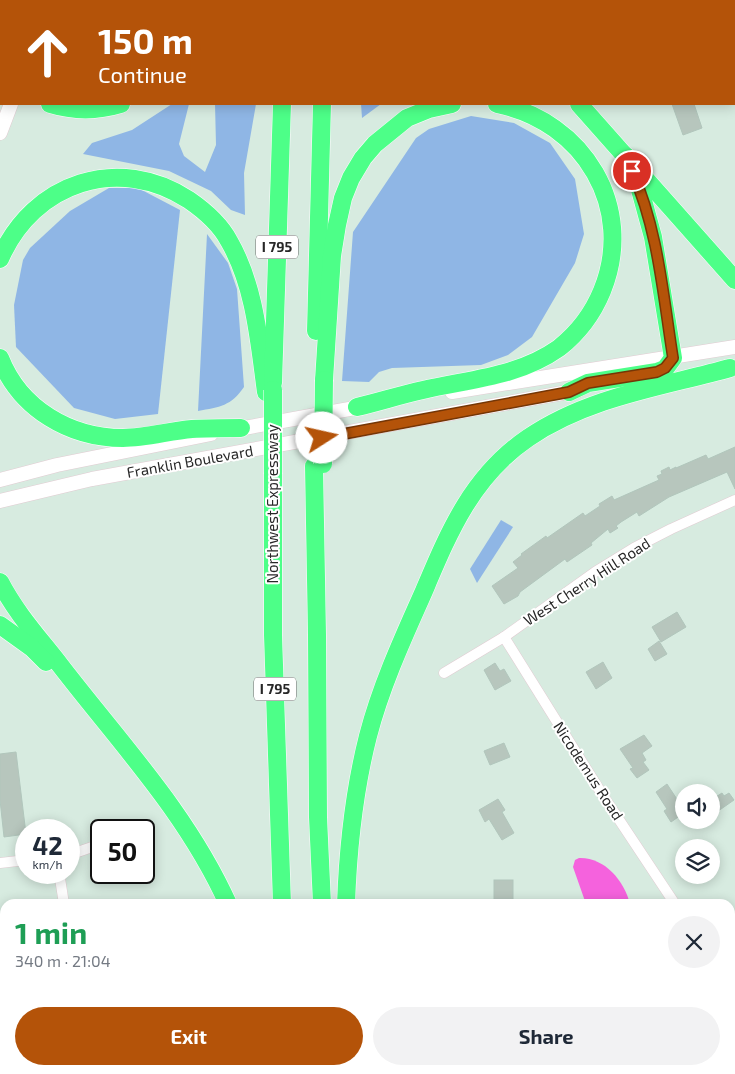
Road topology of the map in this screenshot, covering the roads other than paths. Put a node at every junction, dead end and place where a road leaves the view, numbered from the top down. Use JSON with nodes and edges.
{"nodes":[{"id":1,"x":11,"y":105,"type":"edge"},
{"id":2,"x":54,"y":105,"type":"edge"},
{"id":3,"x":118,"y":105,"type":"edge"},
{"id":4,"x":282,"y":105,"type":"edge"},
{"id":5,"x":322,"y":105,"type":"edge"},
{"id":6,"x":447,"y":105,"type":"edge"},
{"id":7,"x":503,"y":105,"type":"edge"},
{"id":8,"x":580,"y":105,"type":"edge"},
{"id":9,"x":0,"y":133,"type":"edge"},
{"id":10,"x":626,"y":156,"type":"junction"},
{"id":11,"x":0,"y":259,"type":"edge"},
{"id":12,"x":735,"y":280,"type":"edge"},
{"id":13,"x":735,"y":347,"type":"edge"},
{"id":14,"x":0,"y":358,"type":"edge"},
{"id":15,"x":673,"y":358,"type":"junction"},
{"id":16,"x":732,"y":367,"type":"edge"},
{"id":17,"x":319,"y":381,"type":"junction"},
{"id":18,"x":269,"y":391,"type":"junction"},
{"id":19,"x":569,"y":392,"type":"junction"},
{"id":20,"x":357,"y":407,"type":"junction"},
{"id":21,"x":241,"y":428,"type":"junction"},
{"id":22,"x":0,"y":480,"type":"edge"},
{"id":23,"x":735,"y":500,"type":"edge"},
{"id":24,"x":0,"y":501,"type":"edge"},
{"id":25,"x":0,"y":582,"type":"edge"},
{"id":26,"x":0,"y":625,"type":"edge"},
{"id":27,"x":504,"y":637,"type":"junction"},
{"id":28,"x":444,"y":673,"type":"dead end"},
{"id":29,"x":100,"y":717,"type":"junction"},
{"id":30,"x":15,"y":861,"type":"edge"},
{"id":31,"x":0,"y":862,"type":"edge"},
{"id":32,"x":61,"y":884,"type":"edge"},
{"id":33,"x":63,"y":899,"type":"edge"},
{"id":34,"x":226,"y":899,"type":"edge"},
{"id":35,"x":282,"y":899,"type":"edge"},
{"id":36,"x":322,"y":899,"type":"edge"},
{"id":37,"x":346,"y":899,"type":"edge"},
{"id":38,"x":672,"y":899,"type":"edge"}],
"edges":[{"from":1,"to":9,"type":"main road"},
{"from":2,"to":3,"type":"highway"},
{"from":4,"to":18,"type":"highway","name":"Northwest Expressway","number":"I 795"},
{"from":5,"to":17,"type":"highway","number":"I 795"},
{"from":6,"to":17,"type":"highway"},
{"from":7,"to":20,"type":"highway"},
{"from":8,"to":10,"type":"highway"},
{"from":10,"to":12,"type":"highway"},
{"from":10,"to":15,"type":"highway"},
{"from":11,"to":18,"type":"highway"},
{"from":13,"to":15,"type":"main road","name":"Franklin Boulevard"},
{"from":14,"to":21,"type":"highway"},
{"from":15,"to":19,"type":"highway"},
{"from":15,"to":20,"type":"main road","name":"Franklin Boulevard"},
{"from":16,"to":19,"type":"main road","name":"Franklin Boulevard"},
{"from":16,"to":37,"type":"highway"},
{"from":17,"to":36,"type":"highway","number":"I 795"},
{"from":18,"to":35,"type":"highway","name":"Northwest Expressway","number":"I 795","bridge":true},
{"from":19,"to":24,"type":"main road","name":"Franklin Boulevard"},
{"from":20,"to":21,"type":"main road","name":"Franklin Boulevard"},
{"from":21,"to":22,"type":"main road","name":"Franklin Boulevard"},
{"from":23,"to":27,"type":"street","name":"West Cherry Hill Road"},
{"from":25,"to":29,"type":"highway"},
{"from":26,"to":29,"type":"highway"},
{"from":27,"to":28,"type":"street","name":"West Cherry Hill Road"},
{"from":27,"to":38,"type":"street","name":"Nicodemus Road"},
{"from":29,"to":34,"type":"highway"},
{"from":30,"to":31,"type":"street"},
{"from":32,"to":33,"type":"street"}]}
